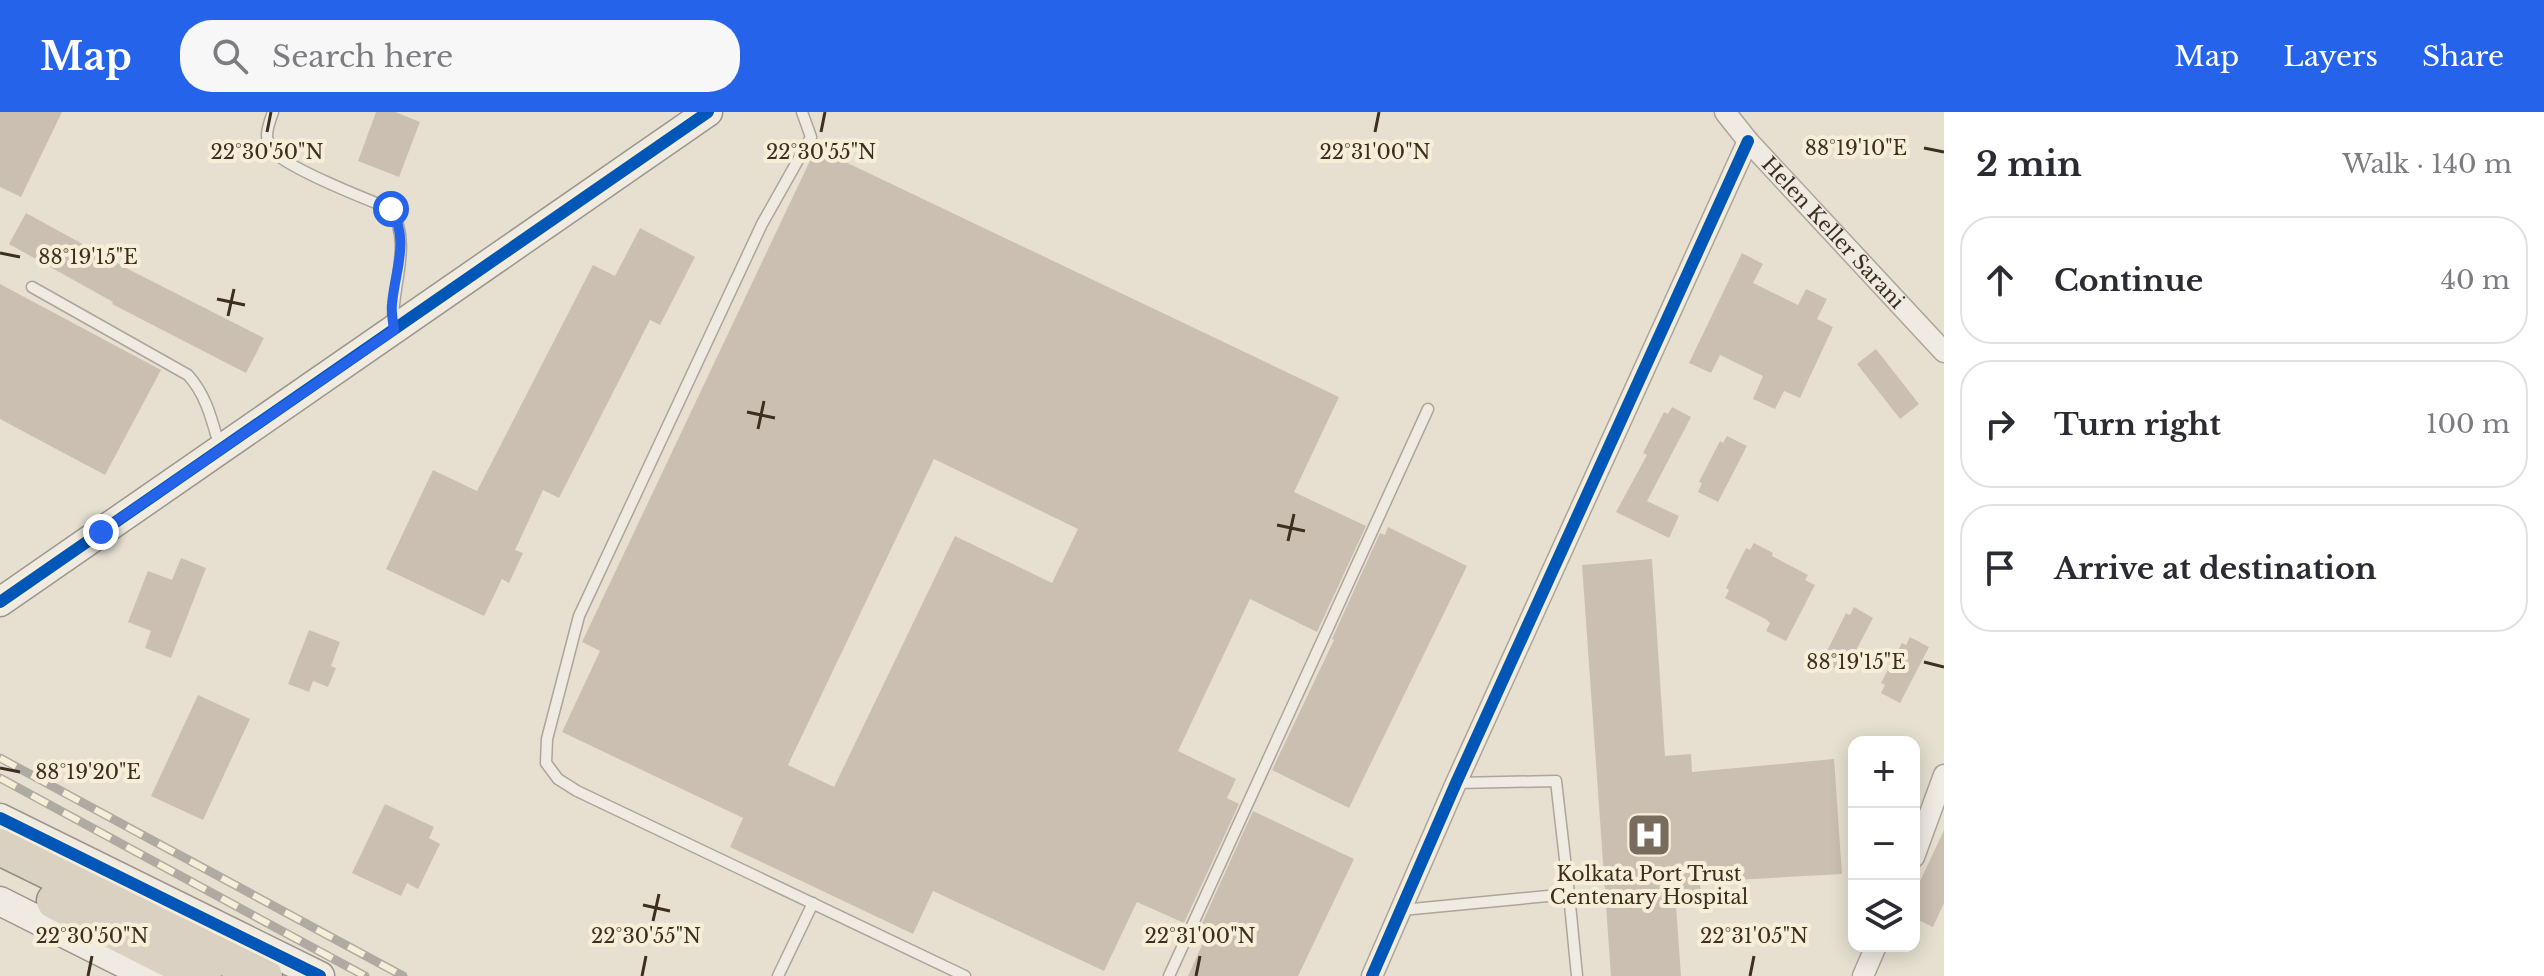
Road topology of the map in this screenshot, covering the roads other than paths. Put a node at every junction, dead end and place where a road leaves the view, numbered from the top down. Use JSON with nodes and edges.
{"nodes":[{"id":1,"x":273,"y":112,"type":"edge"},
{"id":2,"x":708,"y":112,"type":"edge"},
{"id":3,"x":802,"y":112,"type":"edge"},
{"id":4,"x":1725,"y":112,"type":"edge"},
{"id":5,"x":1748,"y":141,"type":"junction"},
{"id":6,"x":32,"y":287,"type":"dead end"},
{"id":7,"x":394,"y":330,"type":"junction"},
{"id":8,"x":1944,"y":352,"type":"edge"},
{"id":9,"x":1428,"y":409,"type":"dead end"},
{"id":10,"x":221,"y":450,"type":"junction"},
{"id":11,"x":0,"y":602,"type":"edge"},
{"id":12,"x":1944,"y":775,"type":"edge"},
{"id":13,"x":1456,"y":783,"type":"junction"},
{"id":14,"x":1938,"y":816,"type":"edge"},
{"id":15,"x":0,"y":818,"type":"edge"},
{"id":16,"x":0,"y":847,"type":"edge"},
{"id":17,"x":1920,"y":847,"type":"edge"},
{"id":18,"x":0,"y":874,"type":"edge"},
{"id":19,"x":1569,"y":894,"type":"junction"},
{"id":20,"x":0,"y":901,"type":"edge"},
{"id":21,"x":813,"y":903,"type":"junction"},
{"id":22,"x":1402,"y":910,"type":"junction"},
{"id":23,"x":1873,"y":952,"type":"edge"},
{"id":24,"x":149,"y":976,"type":"edge"},
{"id":25,"x":203,"y":976,"type":"edge"},
{"id":26,"x":264,"y":976,"type":"edge"},
{"id":27,"x":320,"y":976,"type":"edge"},
{"id":28,"x":778,"y":976,"type":"edge"},
{"id":29,"x":965,"y":976,"type":"edge"},
{"id":30,"x":1169,"y":976,"type":"edge"},
{"id":31,"x":1372,"y":976,"type":"edge"},
{"id":32,"x":1577,"y":976,"type":"edge"},
{"id":33,"x":1863,"y":976,"type":"edge"}],
"edges":[{"from":1,"to":7,"type":"lane"},
{"from":2,"to":7,"type":"street"},
{"from":3,"to":21,"type":"lane"},
{"from":4,"to":5,"type":"street","name":"Helen Keller Sarani"},
{"from":5,"to":8,"type":"street","name":"Helen Keller Sarani"},
{"from":5,"to":13,"type":"street"},
{"from":6,"to":10,"type":"lane"},
{"from":7,"to":10,"type":"street"},
{"from":9,"to":30,"type":"lane"},
{"from":10,"to":11,"type":"street"},
{"from":12,"to":14,"type":"street"},
{"from":13,"to":19,"type":"lane"},
{"from":13,"to":22,"type":"street"},
{"from":14,"to":17,"type":"street"},
{"from":15,"to":27,"type":"street"},
{"from":16,"to":26,"type":"highway"},
{"from":18,"to":25,"type":"highway"},
{"from":19,"to":22,"type":"lane"},
{"from":19,"to":32,"type":"lane"},
{"from":20,"to":24,"type":"street"},
{"from":21,"to":28,"type":"lane"},
{"from":21,"to":29,"type":"lane"},
{"from":22,"to":31,"type":"street"},
{"from":23,"to":33,"type":"street"}]}
